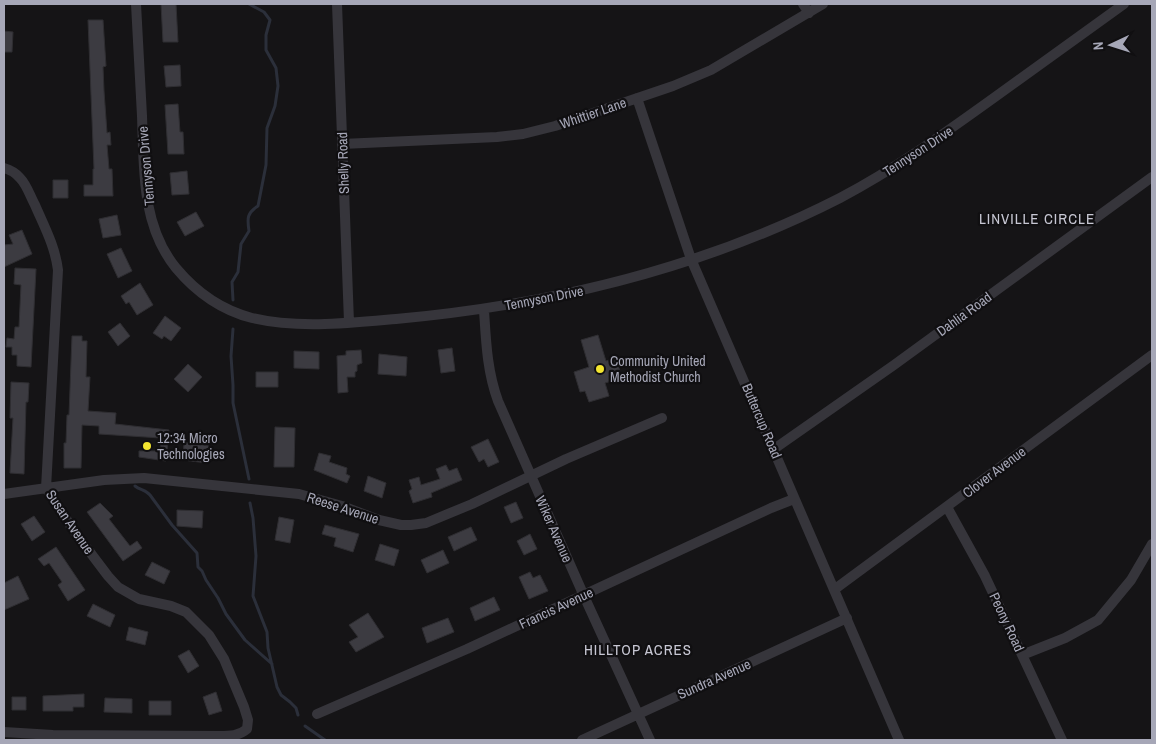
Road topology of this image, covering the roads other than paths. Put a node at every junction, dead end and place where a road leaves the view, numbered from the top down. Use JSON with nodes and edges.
{"nodes":[{"id":1,"x":136,"y":4,"type":"edge"},
{"id":2,"x":337,"y":4,"type":"edge"},
{"id":3,"x":823,"y":4,"type":"edge"},
{"id":4,"x":1124,"y":4,"type":"edge"},
{"id":5,"x":806,"y":8,"type":"edge"},
{"id":6,"x":637,"y":98,"type":"junction"},
{"id":7,"x":342,"y":144,"type":"junction"},
{"id":8,"x":4,"y":168,"type":"edge"},
{"id":9,"x":1152,"y":177,"type":"edge"},
{"id":10,"x":691,"y":259,"type":"junction"},
{"id":11,"x":484,"y":310,"type":"junction"},
{"id":12,"x":348,"y":322,"type":"junction"},
{"id":13,"x":1152,"y":356,"type":"edge"},
{"id":14,"x":662,"y":418,"type":"dead end"},
{"id":15,"x":774,"y":449,"type":"junction"},
{"id":16,"x":531,"y":475,"type":"junction"},
{"id":17,"x":46,"y":488,"type":"junction"},
{"id":18,"x":4,"y":494,"type":"edge"},
{"id":19,"x":794,"y":499,"type":"junction"},
{"id":20,"x":947,"y":507,"type":"junction"},
{"id":21,"x":1152,"y":544,"type":"edge"},
{"id":22,"x":835,"y":589,"type":"junction"},
{"id":23,"x":584,"y":596,"type":"junction"},
{"id":24,"x":847,"y":618,"type":"junction"},
{"id":25,"x":1022,"y":655,"type":"junction"},
{"id":26,"x":317,"y":714,"type":"dead end"},
{"id":27,"x":638,"y":714,"type":"junction"},
{"id":28,"x":4,"y":732,"type":"edge"},
{"id":29,"x":53,"y":737,"type":"edge"},
{"id":30,"x":194,"y":738,"type":"edge"},
{"id":31,"x":582,"y":740,"type":"edge"},
{"id":32,"x":650,"y":740,"type":"edge"},
{"id":33,"x":899,"y":740,"type":"edge"},
{"id":34,"x":1062,"y":740,"type":"edge"}],
"edges":[{"from":1,"to":12,"type":"street","name":"Tennyson Drive"},
{"from":2,"to":7,"type":"street","name":"Shelly Road"},
{"from":3,"to":5,"type":"street","name":"Whittier Lane"},
{"from":4,"to":10,"type":"street","name":"Tennyson Drive"},
{"from":5,"to":6,"type":"street","name":"Whittier Lane"},
{"from":6,"to":7,"type":"street","name":"Whittier Lane"},
{"from":6,"to":10,"type":"street","name":"Buttercup Road"},
{"from":7,"to":12,"type":"street","name":"Shelly Road"},
{"from":8,"to":17,"type":"street","name":"Susan Avenue"},
{"from":9,"to":15,"type":"street","name":"Dahlia Road"},
{"from":10,"to":11,"type":"street","name":"Tennyson Drive"},
{"from":10,"to":15,"type":"street","name":"Buttercup Road"},
{"from":11,"to":12,"type":"street","name":"Tennyson Drive"},
{"from":11,"to":16,"type":"street","name":"Wiker Avenue"},
{"from":13,"to":20,"type":"street","name":"Clover Avenue"},
{"from":14,"to":16,"type":"street","name":"Reese Avenue"},
{"from":15,"to":19,"type":"street","name":"Buttercup Road"},
{"from":16,"to":17,"type":"street","name":"Reese Avenue"},
{"from":16,"to":23,"type":"street","name":"Wiker Avenue"},
{"from":17,"to":18,"type":"street","name":"Reese Avenue"},
{"from":17,"to":30,"type":"street","name":"Susan Avenue"},
{"from":19,"to":22,"type":"street","name":"Buttercup Road"},
{"from":19,"to":23,"type":"street","name":"Francis Avenue"},
{"from":20,"to":22,"type":"street","name":"Clover Avenue"},
{"from":20,"to":25,"type":"street","name":"Peony Road"},
{"from":21,"to":25,"type":"street"},
{"from":22,"to":24,"type":"street","name":"Buttercup Road"},
{"from":23,"to":26,"type":"street","name":"Francis Avenue"},
{"from":23,"to":27,"type":"street","name":"Wiker Avenue"},
{"from":24,"to":27,"type":"street","name":"Sundra Avenue"},
{"from":24,"to":33,"type":"street","name":"Buttercup Road"},
{"from":25,"to":34,"type":"street","name":"Peony Road"},
{"from":27,"to":31,"type":"street","name":"Sundra Avenue"},
{"from":27,"to":32,"type":"street","name":"Wiker Avenue"},
{"from":28,"to":29,"type":"street"},
{"from":29,"to":30,"type":"street"}]}
